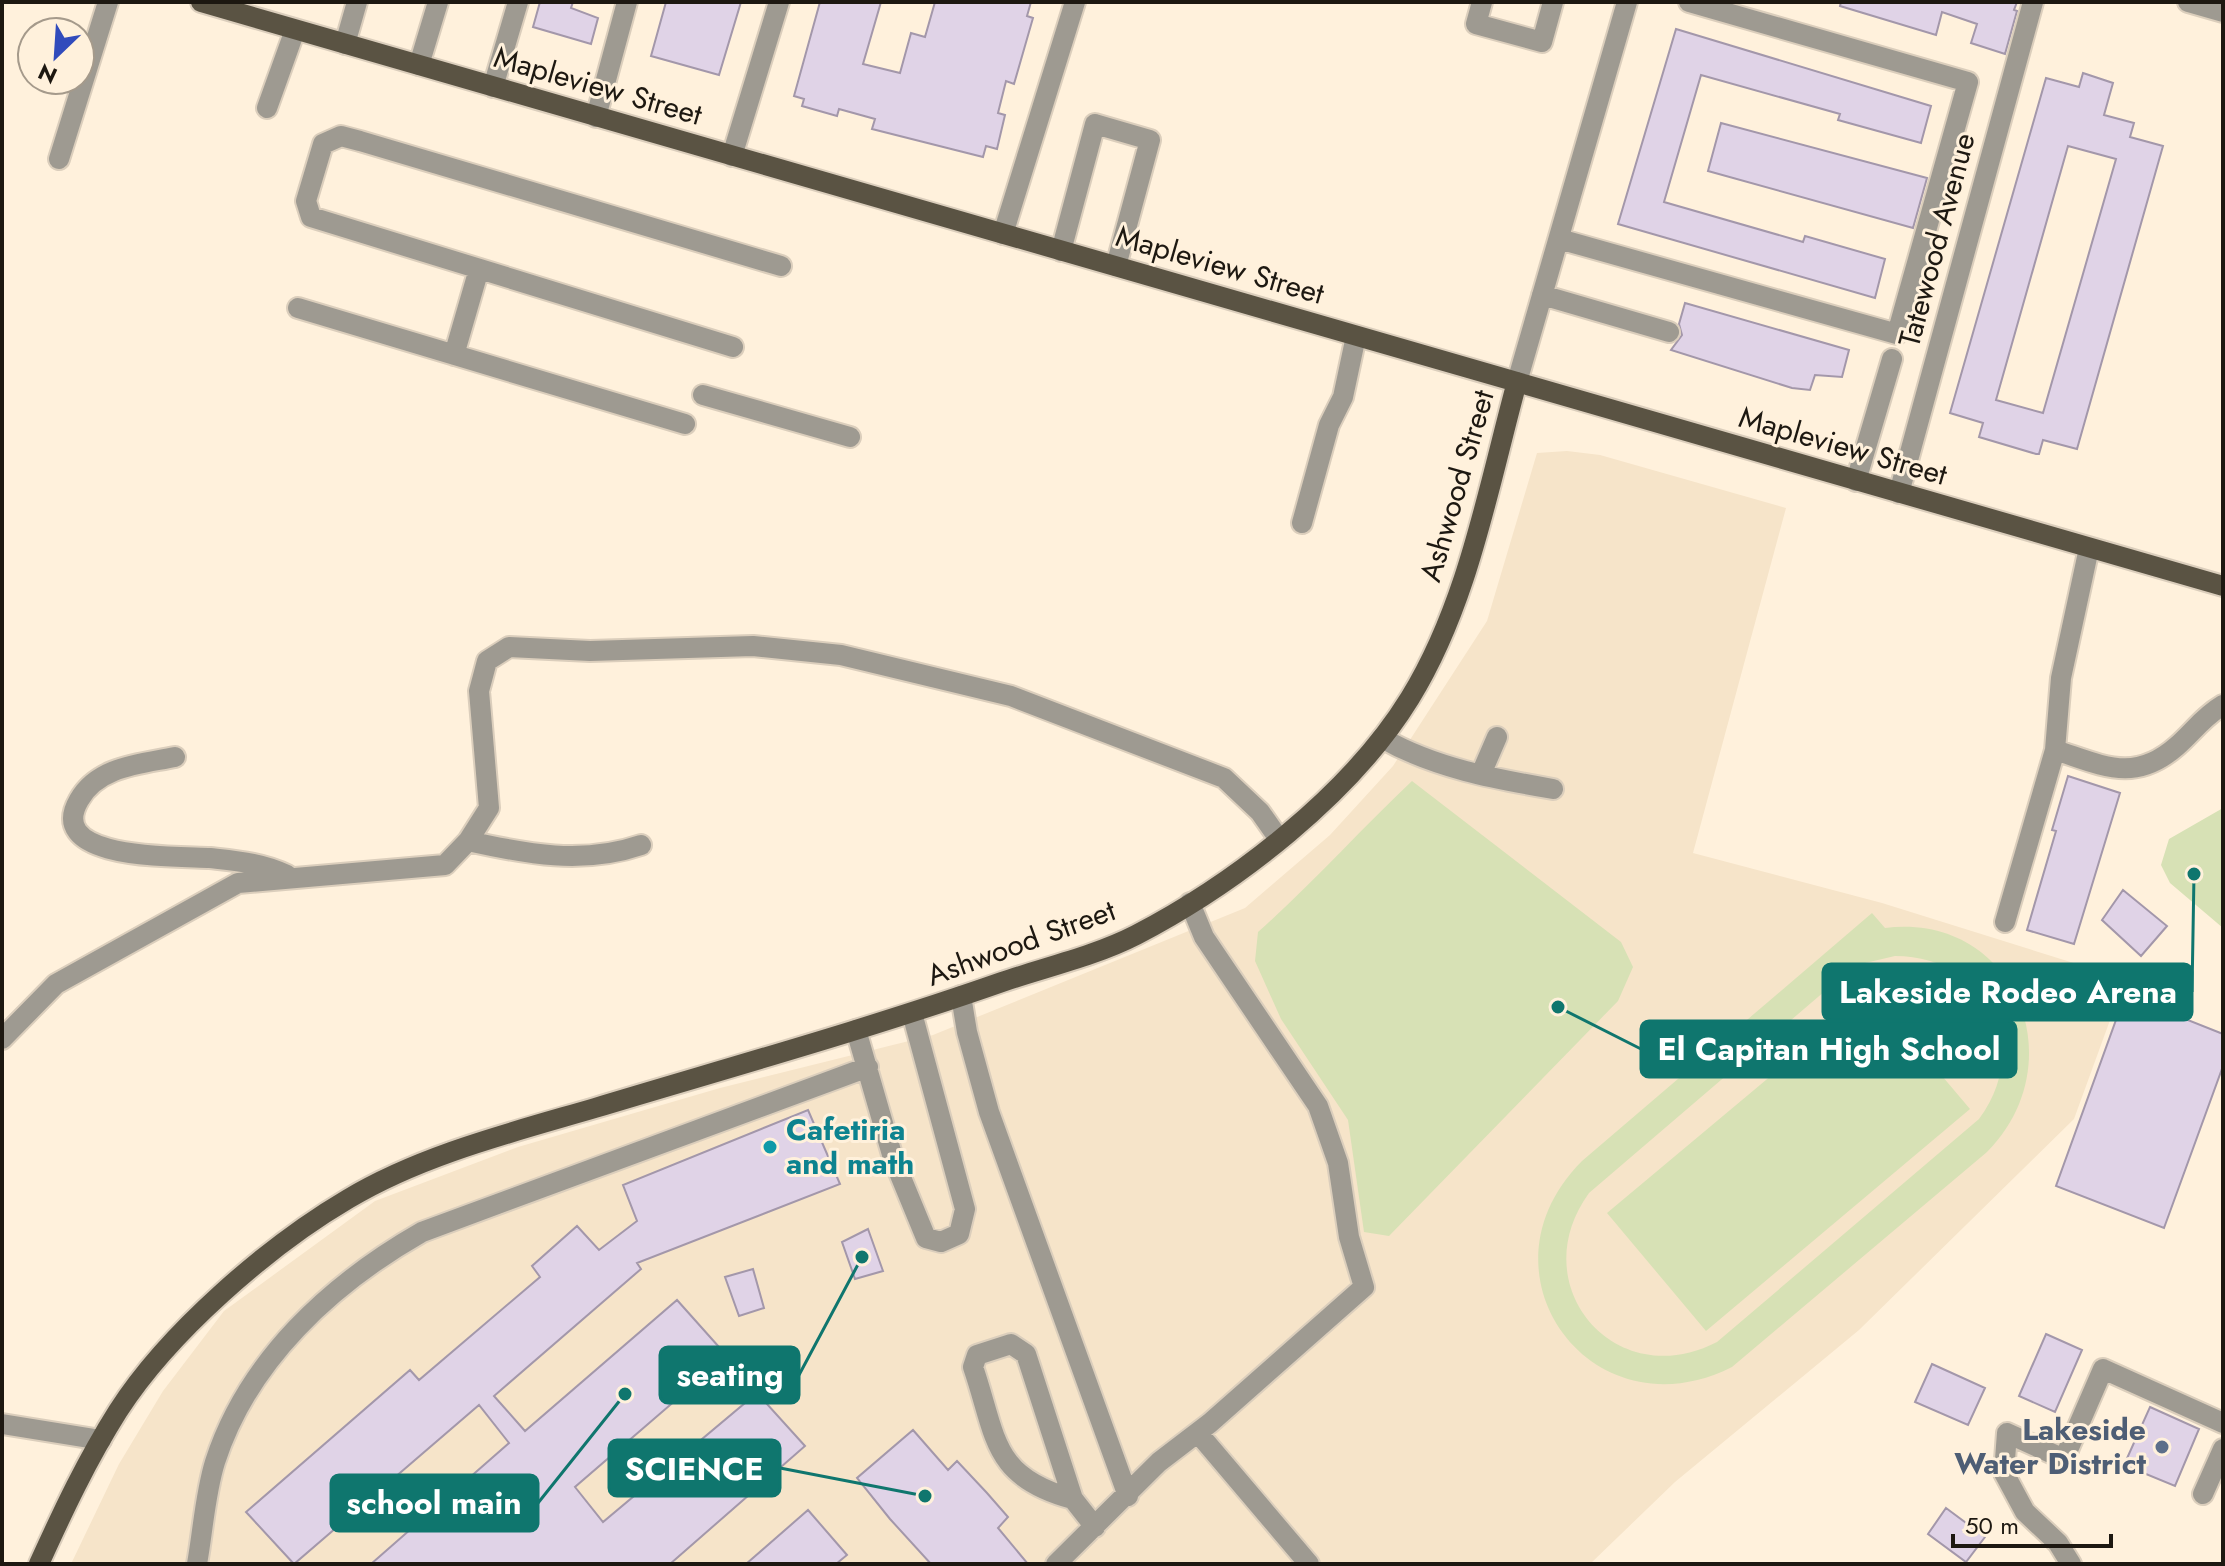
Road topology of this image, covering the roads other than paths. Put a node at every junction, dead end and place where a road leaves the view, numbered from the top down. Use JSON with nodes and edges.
{"nodes":[{"id":1,"x":108,"y":2,"type":"edge"},
{"id":2,"x":357,"y":2,"type":"edge"},
{"id":3,"x":438,"y":2,"type":"edge"},
{"id":4,"x":518,"y":2,"type":"edge"},
{"id":5,"x":627,"y":2,"type":"edge"},
{"id":6,"x":779,"y":2,"type":"edge"},
{"id":7,"x":1075,"y":2,"type":"edge"},
{"id":8,"x":1482,"y":2,"type":"edge"},
{"id":9,"x":1553,"y":2,"type":"edge"},
{"id":10,"x":1627,"y":2,"type":"edge"},
{"id":11,"x":1689,"y":2,"type":"edge"},
{"id":12,"x":2033,"y":2,"type":"edge"},
{"id":13,"x":2188,"y":2,"type":"edge"},
{"id":14,"x":215,"y":4,"type":"edge"},
{"id":15,"x":2223,"y":12,"type":"edge"},
{"id":16,"x":295,"y":30,"type":"junction"},
{"id":17,"x":345,"y":44,"type":"junction"},
{"id":18,"x":419,"y":65,"type":"junction"},
{"id":19,"x":493,"y":87,"type":"junction"},
{"id":20,"x":267,"y":108,"type":"dead end"},
{"id":21,"x":596,"y":117,"type":"junction"},
{"id":22,"x":732,"y":156,"type":"junction"},
{"id":23,"x":59,"y":159,"type":"dead end"},
{"id":24,"x":1003,"y":234,"type":"junction"},
{"id":25,"x":1559,"y":239,"type":"junction"},
{"id":26,"x":1061,"y":251,"type":"junction"},
{"id":27,"x":781,"y":266,"type":"dead end"},
{"id":28,"x":1116,"y":266,"type":"junction"},
{"id":29,"x":479,"y":269,"type":"junction"},
{"id":30,"x":1542,"y":295,"type":"junction"},
{"id":31,"x":298,"y":308,"type":"dead end"},
{"id":32,"x":1669,"y":332,"type":"dead end"},
{"id":33,"x":1356,"y":336,"type":"junction"},
{"id":34,"x":733,"y":347,"type":"dead end"},
{"id":35,"x":454,"y":355,"type":"junction"},
{"id":36,"x":1892,"y":359,"type":"dead end"},
{"id":37,"x":1517,"y":382,"type":"junction"},
{"id":38,"x":703,"y":395,"type":"dead end"},
{"id":39,"x":685,"y":424,"type":"dead end"},
{"id":40,"x":850,"y":437,"type":"dead end"},
{"id":41,"x":1856,"y":481,"type":"junction"},
{"id":42,"x":1899,"y":493,"type":"junction"},
{"id":43,"x":1302,"y":523,"type":"dead end"},
{"id":44,"x":2089,"y":548,"type":"junction"},
{"id":45,"x":2223,"y":586,"type":"edge"},
{"id":46,"x":2223,"y":705,"type":"edge"},
{"id":47,"x":1497,"y":737,"type":"dead end"},
{"id":48,"x":1382,"y":738,"type":"junction"},
{"id":49,"x":2055,"y":750,"type":"junction"},
{"id":50,"x":175,"y":757,"type":"dead end"},
{"id":51,"x":1481,"y":774,"type":"junction"},
{"id":52,"x":1553,"y":789,"type":"dead end"},
{"id":53,"x":1279,"y":839,"type":"junction"},
{"id":54,"x":468,"y":841,"type":"junction"},
{"id":55,"x":641,"y":845,"type":"dead end"},
{"id":56,"x":294,"y":878,"type":"junction"},
{"id":57,"x":1190,"y":903,"type":"junction"},
{"id":58,"x":2005,"y":922,"type":"dead end"},
{"id":59,"x":961,"y":996,"type":"junction"},
{"id":60,"x":912,"y":1013,"type":"junction"},
{"id":61,"x":856,"y":1030,"type":"junction"},
{"id":62,"x":2,"y":1039,"type":"edge"},
{"id":63,"x":868,"y":1067,"type":"junction"},
{"id":64,"x":2223,"y":1423,"type":"edge"},
{"id":65,"x":2,"y":1424,"type":"edge"},
{"id":66,"x":1198,"y":1433,"type":"junction"},
{"id":67,"x":101,"y":1440,"type":"junction"},
{"id":68,"x":2223,"y":1449,"type":"edge"},
{"id":69,"x":2203,"y":1494,"type":"dead end"},
{"id":70,"x":1128,"y":1496,"type":"junction"},
{"id":71,"x":1073,"y":1499,"type":"junction"},
{"id":72,"x":1095,"y":1527,"type":"junction"},
{"id":73,"x":39,"y":1564,"type":"edge"},
{"id":74,"x":197,"y":1564,"type":"edge"},
{"id":75,"x":1056,"y":1564,"type":"edge"},
{"id":76,"x":1309,"y":1564,"type":"edge"},
{"id":77,"x":2071,"y":1564,"type":"edge"}],
"edges":[{"from":1,"to":23,"type":"street"},
{"from":2,"to":17,"type":"street"},
{"from":3,"to":18,"type":"street"},
{"from":4,"to":19,"type":"street"},
{"from":5,"to":21,"type":"street"},
{"from":6,"to":22,"type":"street"},
{"from":7,"to":24,"type":"street"},
{"from":8,"to":9,"type":"street"},
{"from":10,"to":25,"type":"street","name":"Ashwood Street"},
{"from":11,"to":25,"type":"street"},
{"from":12,"to":42,"type":"street","name":"Tatewood Avenue"},
{"from":13,"to":15,"type":"street"},
{"from":14,"to":16,"type":"main road","name":"Mapleview Street"},
{"from":16,"to":17,"type":"main road","name":"Mapleview Street"},
{"from":16,"to":20,"type":"street"},
{"from":17,"to":18,"type":"main road","name":"Mapleview Street"},
{"from":18,"to":19,"type":"main road","name":"Mapleview Street"},
{"from":19,"to":21,"type":"main road","name":"Mapleview Street"},
{"from":21,"to":22,"type":"main road","name":"Mapleview Street"},
{"from":22,"to":24,"type":"main road","name":"Mapleview Street"},
{"from":24,"to":26,"type":"main road","name":"Mapleview Street"},
{"from":25,"to":30,"type":"street","name":"Ashwood Street"},
{"from":26,"to":28,"type":"main road","name":"Mapleview Street"},
{"from":26,"to":28,"type":"street"},
{"from":27,"to":29,"type":"street"},
{"from":28,"to":33,"type":"main road","name":"Mapleview Street"},
{"from":29,"to":34,"type":"street"},
{"from":29,"to":35,"type":"street"},
{"from":30,"to":32,"type":"street"},
{"from":30,"to":37,"type":"street","name":"Ashwood Street"},
{"from":31,"to":35,"type":"street"},
{"from":33,"to":37,"type":"main road","name":"Mapleview Street"},
{"from":33,"to":43,"type":"street"},
{"from":35,"to":39,"type":"street"},
{"from":36,"to":41,"type":"street"},
{"from":37,"to":41,"type":"main road","name":"Mapleview Street"},
{"from":37,"to":48,"type":"main road","name":"Ashwood Street"},
{"from":38,"to":40,"type":"street"},
{"from":41,"to":42,"type":"main road","name":"Mapleview Street"},
{"from":42,"to":44,"type":"main road","name":"Mapleview Street"},
{"from":44,"to":45,"type":"main road","name":"Mapleview Street"},
{"from":44,"to":49,"type":"street"},
{"from":46,"to":49,"type":"street"},
{"from":47,"to":51,"type":"street"},
{"from":48,"to":51,"type":"street"},
{"from":48,"to":53,"type":"main road","name":"Ashwood Street"},
{"from":49,"to":58,"type":"street"},
{"from":50,"to":56,"type":"street"},
{"from":51,"to":52,"type":"street"},
{"from":53,"to":54,"type":"street"},
{"from":53,"to":57,"type":"main road","name":"Ashwood Street"},
{"from":54,"to":55,"type":"street"},
{"from":54,"to":56,"type":"street"},
{"from":56,"to":62,"type":"street"},
{"from":57,"to":59,"type":"main road","name":"Ashwood Street"},
{"from":57,"to":66,"type":"street"},
{"from":59,"to":60,"type":"main road","name":"Ashwood Street"},
{"from":59,"to":70,"type":"street"},
{"from":60,"to":61,"type":"main road","name":"Ashwood Street"},
{"from":60,"to":63,"type":"street"},
{"from":61,"to":63,"type":"street"},
{"from":61,"to":67,"type":"main road","name":"Ashwood Street"},
{"from":63,"to":74,"type":"street"},
{"from":64,"to":77,"type":"street"},
{"from":65,"to":67,"type":"street"},
{"from":66,"to":70,"type":"street"},
{"from":66,"to":76,"type":"street"},
{"from":67,"to":73,"type":"main road","name":"Ashwood Street"},
{"from":68,"to":69,"type":"street"},
{"from":70,"to":72,"type":"street"},
{"from":71,"to":71,"type":"street"},
{"from":71,"to":72,"type":"street"},
{"from":72,"to":75,"type":"street"}]}
